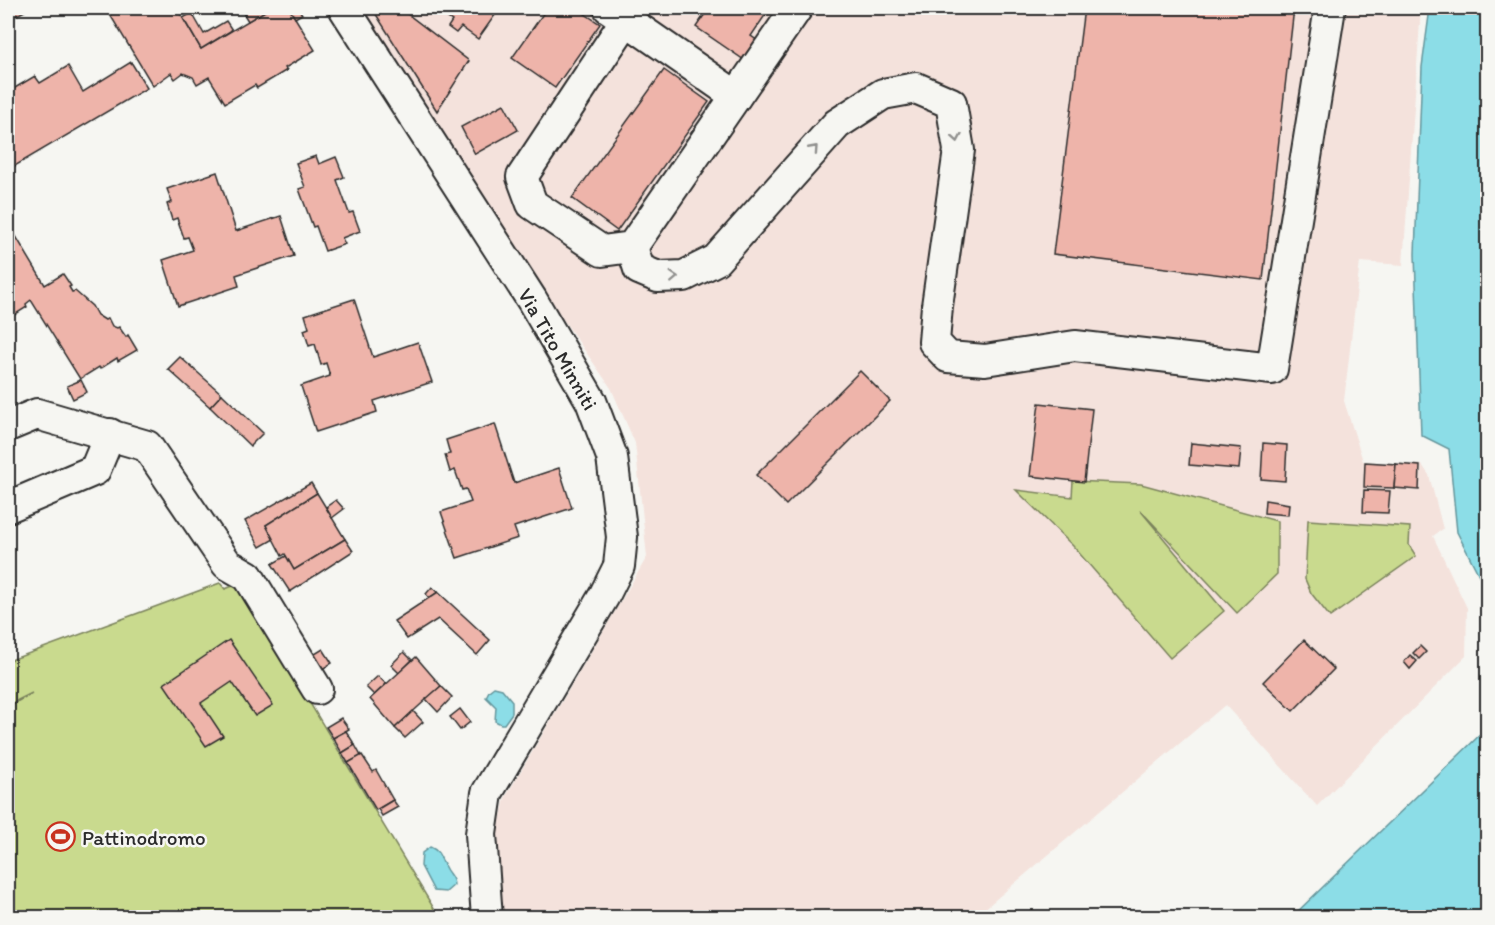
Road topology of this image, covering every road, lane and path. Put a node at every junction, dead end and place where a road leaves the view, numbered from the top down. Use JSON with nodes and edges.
{"nodes":[{"id":1,"x":344,"y":8,"type":"edge"},
{"id":2,"x":797,"y":8,"type":"edge"},
{"id":3,"x":1330,"y":8,"type":"edge"},
{"id":4,"x":618,"y":14,"type":"edge"},
{"id":5,"x":736,"y":96,"type":"junction"},
{"id":6,"x":632,"y":248,"type":"junction"},
{"id":7,"x":8,"y":426,"type":"edge"},
{"id":8,"x":110,"y":434,"type":"junction"},
{"id":9,"x":8,"y":507,"type":"edge"},
{"id":10,"x":317,"y":689,"type":"dead end"},
{"id":11,"x":487,"y":918,"type":"edge"}],
"edges":[{"from":1,"to":11,"type":"street","name":"Via Tito Minniti"},
{"from":2,"to":5,"type":"street"},
{"from":6,"to":3,"type":"street","one_way":true},
{"from":4,"to":5,"type":"street"},
{"from":4,"to":6,"type":"street"},
{"from":5,"to":6,"type":"street"},
{"from":7,"to":8,"type":"street"},
{"from":8,"to":9,"type":"street"},
{"from":8,"to":10,"type":"street"}]}
